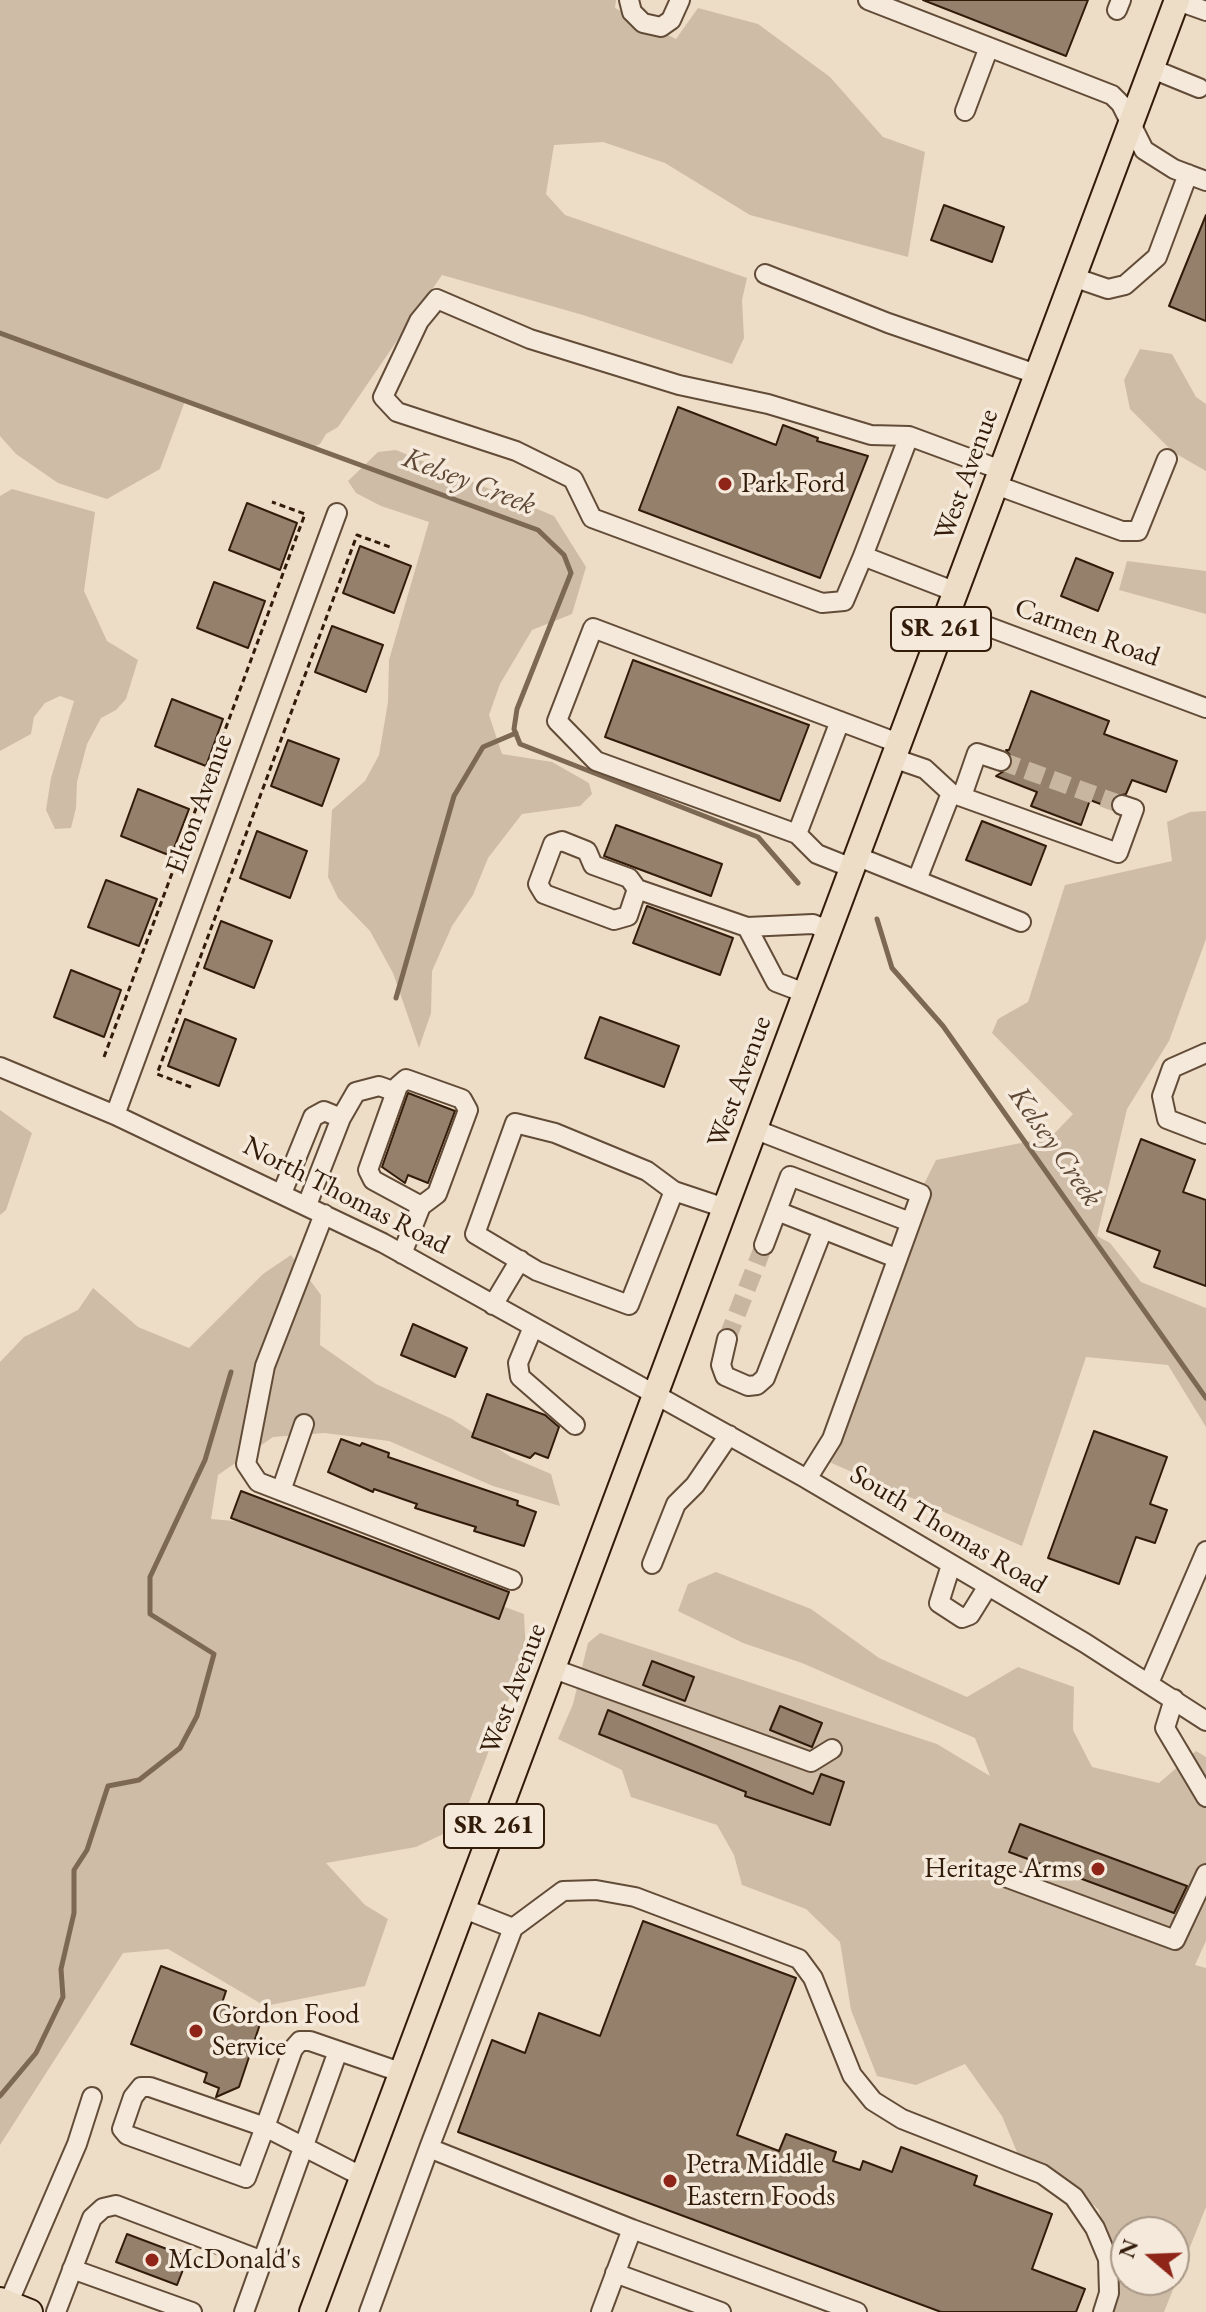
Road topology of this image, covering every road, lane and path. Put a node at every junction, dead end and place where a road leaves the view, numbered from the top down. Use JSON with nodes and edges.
{"nodes":[{"id":1,"x":629,"y":0,"type":"edge"},
{"id":2,"x":680,"y":0,"type":"edge"},
{"id":3,"x":868,"y":0,"type":"edge"},
{"id":4,"x":1176,"y":0,"type":"edge"},
{"id":5,"x":1206,"y":11,"type":"edge"},
{"id":6,"x":989,"y":47,"type":"junction"},
{"id":7,"x":1150,"y":68,"type":"junction"},
{"id":8,"x":1199,"y":88,"type":"dead end"},
{"id":9,"x":965,"y":111,"type":"dead end"},
{"id":10,"x":1130,"y":124,"type":"junction"},
{"id":11,"x":1188,"y":174,"type":"junction"},
{"id":12,"x":1206,"y":181,"type":"edge"},
{"id":13,"x":765,"y":274,"type":"dead end"},
{"id":14,"x":1073,"y":277,"type":"junction"},
{"id":15,"x":1036,"y":374,"type":"junction"},
{"id":16,"x":909,"y":436,"type":"junction"},
{"id":17,"x":1167,"y":459,"type":"dead end"},
{"id":18,"x":998,"y":478,"type":"junction"},
{"id":19,"x":272,"y":502,"type":"dead end"},
{"id":20,"x":337,"y":513,"type":"dead end"},
{"id":21,"x":390,"y":547,"type":"dead end"},
{"id":22,"x":863,"y":556,"type":"junction"},
{"id":23,"x":952,"y":602,"type":"junction"},
{"id":24,"x":1206,"y":708,"type":"edge"},
{"id":25,"x":840,"y":721,"type":"junction"},
{"id":26,"x":895,"y":750,"type":"junction"},
{"id":27,"x":1001,"y":761,"type":"tunnel mouth"},
{"id":28,"x":956,"y":794,"type":"junction"},
{"id":29,"x":1122,"y":805,"type":"dead end"},
{"id":30,"x":797,"y":834,"type":"junction"},
{"id":31,"x":854,"y":862,"type":"junction"},
{"id":32,"x":917,"y":880,"type":"junction"},
{"id":33,"x":637,"y":889,"type":"junction"},
{"id":34,"x":1021,"y":922,"type":"dead end"},
{"id":35,"x":747,"y":927,"type":"junction"},
{"id":36,"x":828,"y":930,"type":"junction"},
{"id":37,"x":805,"y":993,"type":"junction"},
{"id":38,"x":1206,"y":1053,"type":"edge"},
{"id":39,"x":104,"y":1057,"type":"dead end"},
{"id":40,"x":0,"y":1067,"type":"edge"},
{"id":41,"x":191,"y":1087,"type":"dead end"},
{"id":42,"x":396,"y":1092,"type":"junction"},
{"id":43,"x":115,"y":1115,"type":"junction"},
{"id":44,"x":341,"y":1118,"type":"junction"},
{"id":45,"x":754,"y":1129,"type":"junction"},
{"id":46,"x":1206,"y":1134,"type":"edge"},
{"id":47,"x":674,"y":1191,"type":"junction"},
{"id":48,"x":282,"y":1193,"type":"junction"},
{"id":49,"x":307,"y":1205,"type":"junction"},
{"id":50,"x":421,"y":1206,"type":"junction"},
{"id":51,"x":725,"y":1208,"type":"junction"},
{"id":52,"x":777,"y":1211,"type":"junction"},
{"id":53,"x":324,"y":1214,"type":"junction"},
{"id":54,"x":910,"y":1222,"type":"junction"},
{"id":55,"x":823,"y":1229,"type":"junction"},
{"id":56,"x":764,"y":1245,"type":"tunnel mouth"},
{"id":57,"x":402,"y":1254,"type":"junction"},
{"id":58,"x":896,"y":1258,"type":"junction"},
{"id":59,"x":520,"y":1260,"type":"junction"},
{"id":60,"x":493,"y":1305,"type":"junction"},
{"id":61,"x":533,"y":1327,"type":"junction"},
{"id":62,"x":727,"y":1339,"type":"tunnel mouth"},
{"id":63,"x":658,"y":1394,"type":"junction"},
{"id":64,"x":304,"y":1424,"type":"dead end"},
{"id":65,"x":575,"y":1425,"type":"dead end"},
{"id":66,"x":729,"y":1435,"type":"junction"},
{"id":67,"x":807,"y":1479,"type":"junction"},
{"id":68,"x":281,"y":1491,"type":"junction"},
{"id":69,"x":1206,"y":1551,"type":"edge"},
{"id":70,"x":652,"y":1564,"type":"dead end"},
{"id":71,"x":951,"y":1565,"type":"junction"},
{"id":72,"x":512,"y":1580,"type":"dead end"},
{"id":73,"x":988,"y":1586,"type":"junction"},
{"id":74,"x":554,"y":1669,"type":"junction"},
{"id":75,"x":1149,"y":1683,"type":"junction"},
{"id":76,"x":1174,"y":1699,"type":"junction"},
{"id":77,"x":1206,"y":1721,"type":"edge"},
{"id":78,"x":832,"y":1749,"type":"dead end"},
{"id":79,"x":1206,"y":1797,"type":"edge"},
{"id":80,"x":1206,"y":1874,"type":"edge"},
{"id":81,"x":1005,"y":1877,"type":"dead end"},
{"id":82,"x":462,"y":1908,"type":"junction"},
{"id":83,"x":513,"y":1928,"type":"junction"},
{"id":84,"x":338,"y":2051,"type":"junction"},
{"id":85,"x":400,"y":2072,"type":"junction"},
{"id":86,"x":92,"y":2097,"type":"dead end"},
{"id":87,"x":265,"y":2127,"type":"junction"},
{"id":88,"x":303,"y":2146,"type":"junction"},
{"id":89,"x":429,"y":2148,"type":"junction"},
{"id":90,"x":359,"y":2180,"type":"junction"},
{"id":91,"x":632,"y":2229,"type":"junction"},
{"id":92,"x":260,"y":2260,"type":"junction"},
{"id":93,"x":72,"y":2269,"type":"junction"},
{"id":94,"x":615,"y":2273,"type":"junction"},
{"id":95,"x":13,"y":2305,"type":"edge"},
{"id":96,"x":56,"y":2312,"type":"edge"},
{"id":97,"x":192,"y":2312,"type":"edge"},
{"id":98,"x":244,"y":2312,"type":"edge"},
{"id":99,"x":312,"y":2312,"type":"edge"},
{"id":100,"x":369,"y":2312,"type":"edge"},
{"id":101,"x":601,"y":2312,"type":"edge"},
{"id":102,"x":721,"y":2312,"type":"edge"},
{"id":103,"x":857,"y":2312,"type":"edge"},
{"id":104,"x":1103,"y":2312,"type":"edge"}],
"edges":[{"from":1,"to":2,"type":"street"},
{"from":3,"to":6,"type":"street"},
{"from":4,"to":5,"type":"street"},
{"from":4,"to":7,"type":"main road","name":"West Avenue","number":"SR 261"},
{"from":6,"to":9,"type":"street"},
{"from":6,"to":10,"type":"street"},
{"from":7,"to":8,"type":"street"},
{"from":7,"to":10,"type":"main road","name":"West Avenue","number":"SR 261"},
{"from":10,"to":11,"type":"street"},
{"from":10,"to":14,"type":"main road","name":"West Avenue","number":"SR 261"},
{"from":11,"to":12,"type":"street"},
{"from":11,"to":14,"type":"street"},
{"from":13,"to":15,"type":"street"},
{"from":14,"to":15,"type":"main road","name":"West Avenue","number":"SR 261"},
{"from":15,"to":18,"type":"main road","name":"West Avenue","number":"SR 261"},
{"from":16,"to":18,"type":"street"},
{"from":16,"to":22,"type":"street"},
{"from":16,"to":22,"type":"street"},
{"from":17,"to":18,"type":"street"},
{"from":18,"to":23,"type":"main road","name":"West Avenue","number":"SR 261"},
{"from":19,"to":39,"type":"path"},
{"from":20,"to":43,"type":"street","name":"Elton Avenue"},
{"from":21,"to":41,"type":"path"},
{"from":22,"to":23,"type":"street","name":"Carmen Road"},
{"from":23,"to":24,"type":"street","name":"Carmen Road"},
{"from":23,"to":26,"type":"main road","name":"West Avenue","number":"SR 261"},
{"from":25,"to":26,"type":"street"},
{"from":25,"to":30,"type":"street"},
{"from":25,"to":30,"type":"street"},
{"from":26,"to":28,"type":"street"},
{"from":26,"to":31,"type":"main road","name":"West Avenue","number":"SR 261"},
{"from":27,"to":28,"type":"street"},
{"from":28,"to":29,"type":"street"},
{"from":28,"to":32,"type":"street"},
{"from":30,"to":31,"type":"street"},
{"from":31,"to":32,"type":"street"},
{"from":31,"to":36,"type":"main road","name":"West Avenue","number":"SR 261"},
{"from":32,"to":34,"type":"street"},
{"from":33,"to":33,"type":"street"},
{"from":33,"to":35,"type":"street"},
{"from":35,"to":36,"type":"street"},
{"from":35,"to":37,"type":"street"},
{"from":36,"to":37,"type":"main road","name":"West Avenue","number":"SR 261"},
{"from":37,"to":45,"type":"main road","name":"West Avenue","number":"SR 261"},
{"from":38,"to":46,"type":"street"},
{"from":40,"to":43,"type":"street","name":"North Thomas Road"},
{"from":42,"to":44,"type":"street"},
{"from":42,"to":50,"type":"street"},
{"from":42,"to":50,"type":"street"},
{"from":43,"to":48,"type":"street","name":"North Thomas Road"},
{"from":44,"to":48,"type":"street"},
{"from":44,"to":49,"type":"street"},
{"from":45,"to":51,"type":"main road","name":"West Avenue","number":"SR 261"},
{"from":45,"to":54,"type":"street"},
{"from":47,"to":51,"type":"street"},
{"from":47,"to":59,"type":"street"},
{"from":47,"to":59,"type":"street"},
{"from":48,"to":49,"type":"street","name":"North Thomas Road"},
{"from":49,"to":53,"type":"street","name":"North Thomas Road"},
{"from":50,"to":57,"type":"street"},
{"from":51,"to":63,"type":"main road","name":"West Avenue","number":"SR 261"},
{"from":52,"to":54,"type":"street"},
{"from":52,"to":55,"type":"street"},
{"from":52,"to":56,"type":"street"},
{"from":53,"to":57,"type":"street","name":"North Thomas Road"},
{"from":53,"to":68,"type":"street"},
{"from":54,"to":58,"type":"street"},
{"from":55,"to":58,"type":"street"},
{"from":55,"to":62,"type":"street"},
{"from":57,"to":60,"type":"street","name":"North Thomas Road"},
{"from":58,"to":67,"type":"street"},
{"from":59,"to":60,"type":"street"},
{"from":60,"to":61,"type":"street","name":"North Thomas Road"},
{"from":61,"to":63,"type":"street","name":"North Thomas Road"},
{"from":61,"to":65,"type":"street"},
{"from":63,"to":66,"type":"street","name":"South Thomas Road"},
{"from":63,"to":74,"type":"main road","name":"West Avenue","number":"SR 261"},
{"from":64,"to":68,"type":"street"},
{"from":66,"to":67,"type":"street","name":"South Thomas Road"},
{"from":66,"to":70,"type":"street"},
{"from":67,"to":71,"type":"street","name":"South Thomas Road"},
{"from":68,"to":72,"type":"street"},
{"from":69,"to":75,"type":"street"},
{"from":71,"to":73,"type":"street","name":"South Thomas Road"},
{"from":71,"to":73,"type":"street"},
{"from":73,"to":75,"type":"street","name":"South Thomas Road"},
{"from":74,"to":78,"type":"street"},
{"from":74,"to":82,"type":"main road","name":"West Avenue","number":"SR 261"},
{"from":75,"to":76,"type":"street","name":"South Thomas Road"},
{"from":76,"to":77,"type":"street","name":"South Thomas Road"},
{"from":76,"to":79,"type":"street"},
{"from":80,"to":81,"type":"street"},
{"from":82,"to":83,"type":"street"},
{"from":82,"to":85,"type":"main road","name":"West Avenue","number":"SR 261"},
{"from":83,"to":89,"type":"street"},
{"from":83,"to":104,"type":"street"},
{"from":84,"to":85,"type":"street"},
{"from":84,"to":87,"type":"street"},
{"from":84,"to":88,"type":"street"},
{"from":85,"to":90,"type":"main road","name":"West Avenue","number":"SR 261"},
{"from":86,"to":95,"type":"street"},
{"from":87,"to":87,"type":"street"},
{"from":87,"to":88,"type":"street"},
{"from":88,"to":90,"type":"street"},
{"from":88,"to":92,"type":"street"},
{"from":89,"to":91,"type":"street"},
{"from":89,"to":100,"type":"street"},
{"from":90,"to":99,"type":"main road","number":"SR 261"},
{"from":91,"to":94,"type":"street"},
{"from":91,"to":103,"type":"street"},
{"from":92,"to":93,"type":"street"},
{"from":92,"to":98,"type":"street"},
{"from":93,"to":96,"type":"street"},
{"from":93,"to":97,"type":"street"},
{"from":94,"to":101,"type":"street"},
{"from":94,"to":102,"type":"street"}]}
